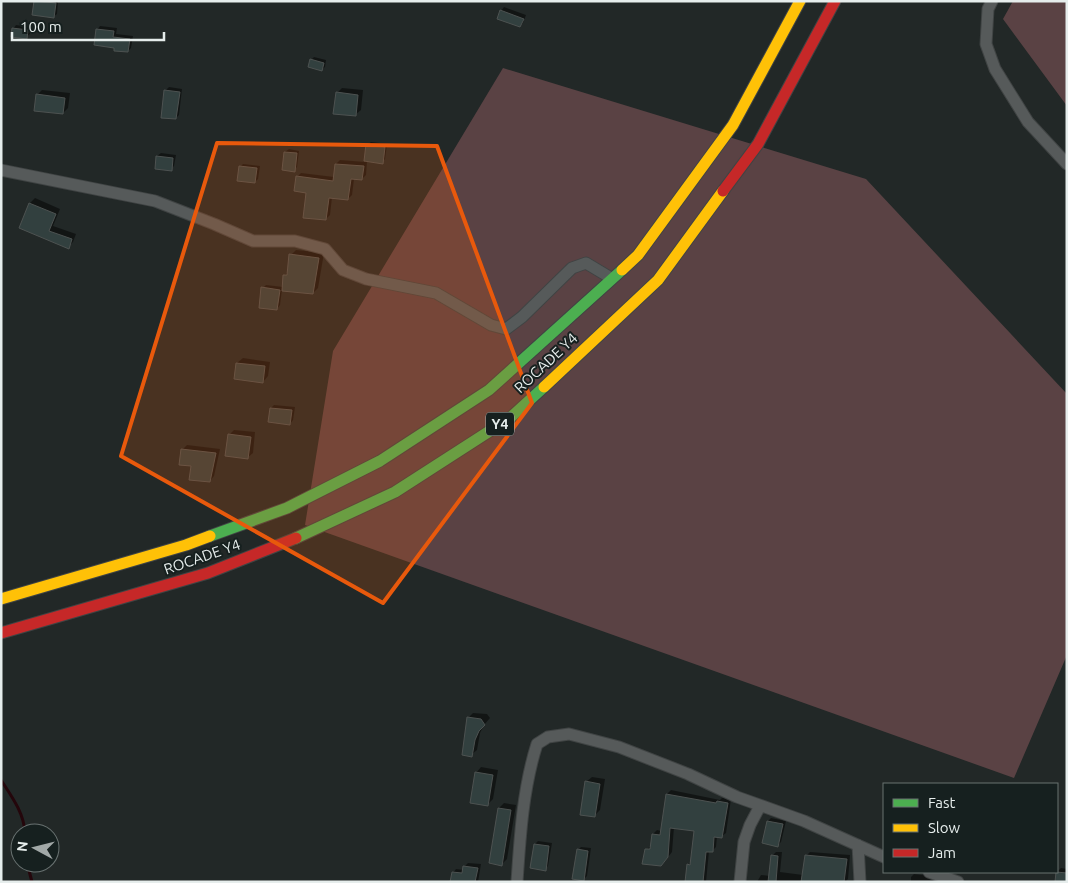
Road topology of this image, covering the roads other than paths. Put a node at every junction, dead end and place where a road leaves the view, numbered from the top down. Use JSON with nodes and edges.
{"nodes":[{"id":1,"x":800,"y":1,"type":"edge"},
{"id":2,"x":835,"y":1,"type":"edge"},
{"id":3,"x":992,"y":1,"type":"edge"},
{"id":4,"x":1067,"y":164,"type":"edge"},
{"id":5,"x":1,"y":170,"type":"edge"},
{"id":6,"x":611,"y":278,"type":"junction"},
{"id":7,"x":1,"y":599,"type":"edge"},
{"id":8,"x":1,"y":633,"type":"edge"},
{"id":9,"x":760,"y":806,"type":"junction"},
{"id":10,"x":858,"y":845,"type":"junction"},
{"id":11,"x":883,"y":857,"type":"edge"},
{"id":12,"x":932,"y":873,"type":"edge"},
{"id":13,"x":517,"y":882,"type":"edge"},
{"id":14,"x":740,"y":882,"type":"edge"},
{"id":15,"x":860,"y":882,"type":"edge"},
{"id":16,"x":958,"y":882,"type":"edge"}],
"edges":[{"from":1,"to":6,"type":"highway","name":"ROCADE Y4","number":"Y4"},
{"from":2,"to":8,"type":"highway","name":"ROCADE Y4","number":"Y4"},
{"from":3,"to":4,"type":"street"},
{"from":5,"to":6,"type":"street"},
{"from":6,"to":7,"type":"highway","name":"ROCADE Y4","number":"Y4"},
{"from":9,"to":10,"type":"street"},
{"from":9,"to":13,"type":"street"},
{"from":9,"to":14,"type":"street"},
{"from":10,"to":11,"type":"street"},
{"from":10,"to":15,"type":"street"},
{"from":12,"to":16,"type":"street"}]}
